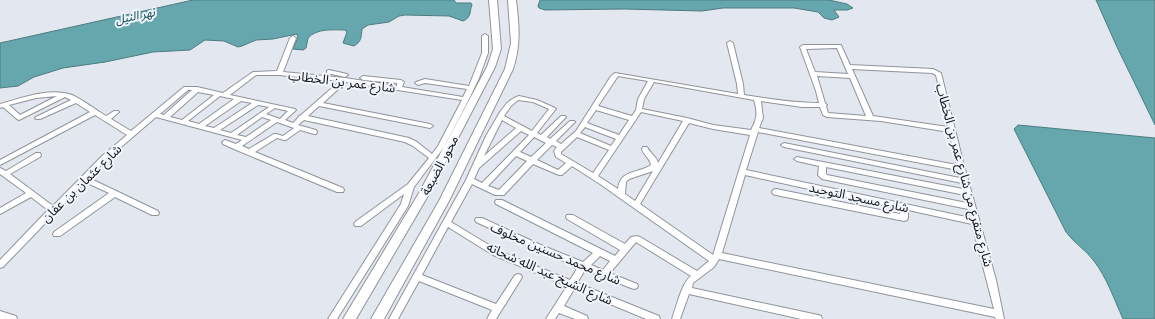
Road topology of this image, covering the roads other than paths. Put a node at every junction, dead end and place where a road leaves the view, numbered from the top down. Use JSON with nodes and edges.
{"nodes":[{"id":1,"x":493,"y":0,"type":"edge"},
{"id":2,"x":512,"y":0,"type":"edge"},
{"id":3,"x":485,"y":36,"type":"dead end"},
{"id":4,"x":294,"y":38,"type":"dead end"},
{"id":5,"x":730,"y":43,"type":"dead end"},
{"id":6,"x":848,"y":67,"type":"junction"},
{"id":7,"x":329,"y":72,"type":"dead end"},
{"id":8,"x":279,"y":73,"type":"junction"},
{"id":9,"x":813,"y":74,"type":"junction"},
{"id":10,"x":852,"y":76,"type":"junction"},
{"id":11,"x":345,"y":80,"type":"junction"},
{"id":12,"x":652,"y":80,"type":"junction"},
{"id":13,"x":418,"y":83,"type":"dead end"},
{"id":14,"x":399,"y":88,"type":"junction"},
{"id":15,"x":472,"y":88,"type":"junction"},
{"id":16,"x":197,"y":89,"type":"junction"},
{"id":17,"x":65,"y":95,"type":"junction"},
{"id":18,"x":222,"y":95,"type":"junction"},
{"id":19,"x":741,"y":95,"type":"junction"},
{"id":20,"x":757,"y":98,"type":"junction"},
{"id":21,"x":239,"y":99,"type":"junction"},
{"id":22,"x":466,"y":99,"type":"junction"},
{"id":23,"x":76,"y":100,"type":"junction"},
{"id":24,"x":258,"y":102,"type":"junction"},
{"id":25,"x":316,"y":104,"type":"junction"},
{"id":26,"x":2,"y":105,"type":"edge"},
{"id":27,"x":274,"y":106,"type":"junction"},
{"id":28,"x":824,"y":106,"type":"junction"},
{"id":29,"x":594,"y":107,"type":"junction"},
{"id":30,"x":639,"y":110,"type":"junction"},
{"id":31,"x":95,"y":112,"type":"junction"},
{"id":32,"x":116,"y":112,"type":"dead end"},
{"id":33,"x":156,"y":115,"type":"junction"},
{"id":34,"x":262,"y":115,"type":"junction"},
{"id":35,"x":501,"y":116,"type":"junction"},
{"id":36,"x":563,"y":116,"type":"dead end"},
{"id":37,"x":166,"y":117,"type":"junction"},
{"id":38,"x":38,"y":118,"type":"dead end"},
{"id":39,"x":301,"y":118,"type":"junction"},
{"id":40,"x":871,"y":118,"type":"junction"},
{"id":41,"x":107,"y":119,"type":"junction"},
{"id":42,"x":634,"y":119,"type":"junction"},
{"id":43,"x":279,"y":120,"type":"junction"},
{"id":44,"x":687,"y":120,"type":"junction"},
{"id":45,"x":183,"y":122,"type":"junction"},
{"id":46,"x":572,"y":122,"type":"dead end"},
{"id":47,"x":583,"y":124,"type":"junction"},
{"id":48,"x":201,"y":126,"type":"junction"},
{"id":49,"x":296,"y":126,"type":"junction"},
{"id":50,"x":430,"y":126,"type":"dead end"},
{"id":51,"x":520,"y":128,"type":"junction"},
{"id":52,"x":216,"y":130,"type":"junction"},
{"id":53,"x":952,"y":130,"type":"junction"},
{"id":54,"x":754,"y":131,"type":"junction"},
{"id":55,"x":314,"y":132,"type":"dead end"},
{"id":56,"x":533,"y":134,"type":"junction"},
{"id":57,"x":576,"y":134,"type":"junction"},
{"id":58,"x":132,"y":135,"type":"junction"},
{"id":59,"x":232,"y":135,"type":"junction"},
{"id":60,"x":542,"y":138,"type":"junction"},
{"id":61,"x":620,"y":138,"type":"junction"},
{"id":62,"x":246,"y":139,"type":"junction"},
{"id":63,"x":225,"y":142,"type":"dead end"},
{"id":64,"x":551,"y":142,"type":"junction"},
{"id":65,"x":784,"y":145,"type":"dead end"},
{"id":66,"x":236,"y":146,"type":"junction"},
{"id":67,"x":562,"y":147,"type":"junction"},
{"id":68,"x":645,"y":148,"type":"dead end"},
{"id":69,"x":612,"y":149,"type":"junction"},
{"id":70,"x":249,"y":152,"type":"junction"},
{"id":71,"x":516,"y":153,"type":"junction"},
{"id":72,"x":38,"y":155,"type":"dead end"},
{"id":73,"x":432,"y":158,"type":"junction"},
{"id":74,"x":797,"y":159,"type":"dead end"},
{"id":75,"x":532,"y":160,"type":"junction"},
{"id":76,"x":0,"y":163,"type":"edge"},
{"id":77,"x":570,"y":164,"type":"junction"},
{"id":78,"x":823,"y":164,"type":"junction"},
{"id":79,"x":475,"y":168,"type":"junction"},
{"id":80,"x":961,"y":168,"type":"junction"},
{"id":81,"x":2,"y":172,"type":"edge"},
{"id":82,"x":742,"y":172,"type":"junction"},
{"id":83,"x":594,"y":177,"type":"junction"},
{"id":84,"x":84,"y":178,"type":"junction"},
{"id":85,"x":470,"y":180,"type":"junction"},
{"id":86,"x":965,"y":181,"type":"junction"},
{"id":87,"x":411,"y":186,"type":"junction"},
{"id":88,"x":483,"y":187,"type":"junction"},
{"id":89,"x":340,"y":190,"type":"dead end"},
{"id":90,"x":776,"y":192,"type":"dead end"},
{"id":91,"x":114,"y":193,"type":"junction"},
{"id":92,"x":968,"y":193,"type":"junction"},
{"id":93,"x":30,"y":194,"type":"junction"},
{"id":94,"x":621,"y":194,"type":"junction"},
{"id":95,"x":499,"y":202,"type":"dead end"},
{"id":96,"x":636,"y":205,"type":"junction"},
{"id":97,"x":904,"y":207,"type":"junction"},
{"id":98,"x":972,"y":207,"type":"junction"},
{"id":99,"x":52,"y":210,"type":"junction"},
{"id":100,"x":0,"y":211,"type":"edge"},
{"id":101,"x":155,"y":213,"type":"dead end"},
{"id":102,"x":570,"y":217,"type":"dead end"},
{"id":103,"x":479,"y":220,"type":"dead end"},
{"id":104,"x":446,"y":222,"type":"junction"},
{"id":105,"x":976,"y":222,"type":"junction"},
{"id":106,"x":358,"y":224,"type":"dead end"},
{"id":107,"x":57,"y":234,"type":"dead end"},
{"id":108,"x":624,"y":248,"type":"junction"},
{"id":109,"x":599,"y":252,"type":"junction"},
{"id":110,"x":3,"y":256,"type":"edge"},
{"id":111,"x":716,"y":258,"type":"junction"},
{"id":112,"x":615,"y":260,"type":"junction"},
{"id":113,"x":0,"y":265,"type":"edge"},
{"id":114,"x":585,"y":266,"type":"junction"},
{"id":115,"x":604,"y":274,"type":"junction"},
{"id":116,"x":697,"y":275,"type":"junction"},
{"id":117,"x":416,"y":276,"type":"junction"},
{"id":118,"x":518,"y":277,"type":"dead end"},
{"id":119,"x":572,"y":284,"type":"junction"},
{"id":120,"x":634,"y":286,"type":"dead end"},
{"id":121,"x":686,"y":290,"type":"junction"},
{"id":122,"x":558,"y":308,"type":"junction"},
{"id":123,"x":498,"y":309,"type":"junction"},
{"id":124,"x":0,"y":315,"type":"edge"},
{"id":125,"x":1000,"y":316,"type":"edge"},
{"id":126,"x":13,"y":319,"type":"edge"},
{"id":127,"x":332,"y":319,"type":"edge"},
{"id":128,"x":349,"y":319,"type":"edge"},
{"id":129,"x":377,"y":319,"type":"edge"},
{"id":130,"x":392,"y":319,"type":"edge"},
{"id":131,"x":491,"y":319,"type":"edge"},
{"id":132,"x":550,"y":319,"type":"edge"},
{"id":133,"x":584,"y":319,"type":"edge"},
{"id":134,"x":656,"y":319,"type":"edge"},
{"id":135,"x":676,"y":319,"type":"edge"},
{"id":136,"x":818,"y":319,"type":"edge"}],
"edges":[{"from":1,"to":128,"type":"highway","name":"محور الضبعة"},
{"from":2,"to":129,"type":"highway","name":"محور الضبعة"},
{"from":3,"to":15,"type":"street"},
{"from":4,"to":8,"type":"street"},
{"from":5,"to":19,"type":"street"},
{"from":6,"to":9,"type":"street"},
{"from":6,"to":10,"type":"street"},
{"from":6,"to":53,"type":"street","name":"شارع متفرع من شارع عمر بن الخطاب"},
{"from":7,"to":14,"type":"street"},
{"from":8,"to":11,"type":"street","name":"شارع عمر بن الخطاب"},
{"from":8,"to":18,"type":"street","name":"شارع عمر بن الخطاب"},
{"from":9,"to":10,"type":"street"},
{"from":9,"to":28,"type":"street"},
{"from":10,"to":40,"type":"street"},
{"from":11,"to":14,"type":"street","name":"شارع عمر بن الخطاب"},
{"from":11,"to":25,"type":"street"},
{"from":12,"to":19,"type":"street"},
{"from":12,"to":29,"type":"street"},
{"from":12,"to":30,"type":"street"},
{"from":13,"to":15,"type":"street"},
{"from":14,"to":22,"type":"street","name":"شارع عمر بن الخطاب"},
{"from":15,"to":22,"type":"street"},
{"from":16,"to":18,"type":"street"},
{"from":16,"to":33,"type":"street","name":"شارع عثمان بن عفان"},
{"from":16,"to":37,"type":"street"},
{"from":17,"to":23,"type":"street"},
{"from":17,"to":26,"type":"street"},
{"from":17,"to":26,"type":"street"},
{"from":18,"to":21,"type":"street"},
{"from":18,"to":45,"type":"street","name":"شارع عمر بن الخطاب"},
{"from":19,"to":20,"type":"street"},
{"from":20,"to":28,"type":"street"},
{"from":20,"to":54,"type":"street"},
{"from":21,"to":24,"type":"street"},
{"from":21,"to":48,"type":"street"},
{"from":22,"to":73,"type":"street"},
{"from":23,"to":31,"type":"street"},
{"from":23,"to":38,"type":"street"},
{"from":24,"to":27,"type":"street"},
{"from":24,"to":52,"type":"street"},
{"from":25,"to":39,"type":"street"},
{"from":25,"to":50,"type":"street"},
{"from":27,"to":34,"type":"street"},
{"from":27,"to":43,"type":"street"},
{"from":28,"to":40,"type":"street"},
{"from":29,"to":42,"type":"street"},
{"from":29,"to":47,"type":"street"},
{"from":30,"to":42,"type":"street"},
{"from":30,"to":44,"type":"street"},
{"from":31,"to":41,"type":"street"},
{"from":31,"to":76,"type":"street"},
{"from":32,"to":41,"type":"street"},
{"from":33,"to":37,"type":"street"},
{"from":33,"to":58,"type":"street","name":"شارع عثمان بن عفان"},
{"from":34,"to":43,"type":"street"},
{"from":34,"to":59,"type":"street"},
{"from":35,"to":51,"type":"street"},
{"from":35,"to":56,"type":"street"},
{"from":35,"to":79,"type":"street"},
{"from":36,"to":60,"type":"street"},
{"from":37,"to":45,"type":"street"},
{"from":39,"to":49,"type":"street"},
{"from":39,"to":73,"type":"street"},
{"from":40,"to":53,"type":"street"},
{"from":41,"to":58,"type":"street"},
{"from":42,"to":61,"type":"street"},
{"from":43,"to":49,"type":"street"},
{"from":43,"to":62,"type":"street"},
{"from":44,"to":54,"type":"street"},
{"from":44,"to":96,"type":"street"},
{"from":45,"to":48,"type":"street"},
{"from":46,"to":64,"type":"street"},
{"from":47,"to":57,"type":"street"},
{"from":47,"to":61,"type":"street"},
{"from":48,"to":52,"type":"street"},
{"from":49,"to":55,"type":"street"},
{"from":49,"to":70,"type":"street"},
{"from":51,"to":56,"type":"street"},
{"from":51,"to":79,"type":"street"},
{"from":52,"to":59,"type":"street"},
{"from":53,"to":80,"type":"street","name":"شارع متفرع من شارع عمر بن الخطاب"},
{"from":54,"to":80,"type":"street"},
{"from":54,"to":82,"type":"street"},
{"from":56,"to":60,"type":"street"},
{"from":56,"to":71,"type":"street"},
{"from":57,"to":67,"type":"street"},
{"from":57,"to":69,"type":"street"},
{"from":58,"to":84,"type":"street","name":"شارع عثمان بن عفان"},
{"from":59,"to":62,"type":"street"},
{"from":60,"to":64,"type":"street"},
{"from":61,"to":69,"type":"street"},
{"from":62,"to":66,"type":"street"},
{"from":63,"to":66,"type":"street"},
{"from":64,"to":67,"type":"street"},
{"from":64,"to":75,"type":"street"},
{"from":65,"to":86,"type":"street"},
{"from":66,"to":70,"type":"street"},
{"from":67,"to":77,"type":"street"},
{"from":68,"to":94,"type":"street"},
{"from":69,"to":83,"type":"street"},
{"from":70,"to":89,"type":"street"},
{"from":71,"to":75,"type":"street"},
{"from":71,"to":88,"type":"street"},
{"from":72,"to":81,"type":"street"},
{"from":73,"to":87,"type":"street"},
{"from":74,"to":78,"type":"street"},
{"from":75,"to":77,"type":"street"},
{"from":75,"to":88,"type":"street"},
{"from":77,"to":83,"type":"street"},
{"from":78,"to":92,"type":"street"},
{"from":78,"to":98,"type":"street"},
{"from":79,"to":85,"type":"street"},
{"from":80,"to":86,"type":"street","name":"شارع متفرع من شارع عمر بن الخطاب"},
{"from":81,"to":93,"type":"street"},
{"from":82,"to":97,"type":"street","name":"شارع مسجد التوحيد"},
{"from":82,"to":111,"type":"street"},
{"from":83,"to":94,"type":"street"},
{"from":84,"to":91,"type":"street"},
{"from":84,"to":99,"type":"street","name":"شارع عثمان بن عفان"},
{"from":85,"to":88,"type":"street"},
{"from":85,"to":104,"type":"street"},
{"from":86,"to":92,"type":"street","name":"شارع متفرع من شارع عمر بن الخطاب"},
{"from":87,"to":106,"type":"street"},
{"from":87,"to":127,"type":"street"},
{"from":90,"to":97,"type":"street"},
{"from":91,"to":101,"type":"street"},
{"from":91,"to":107,"type":"street"},
{"from":92,"to":98,"type":"street","name":"شارع متفرع من شارع عمر بن الخطاب"},
{"from":93,"to":99,"type":"street"},
{"from":93,"to":100,"type":"street"},
{"from":94,"to":96,"type":"street"},
{"from":95,"to":109,"type":"street"},
{"from":96,"to":111,"type":"street"},
{"from":97,"to":105,"type":"street","name":"شارع مسجد التوحيد"},
{"from":98,"to":105,"type":"street","name":"شارع متفرع من شارع عمر بن الخطاب"},
{"from":99,"to":110,"type":"street","name":"شارع عثمان بن عفان"},
{"from":102,"to":108,"type":"street"},
{"from":103,"to":114,"type":"street","name":"شارع محمد حسنين مخلوف"},
{"from":104,"to":117,"type":"street"},
{"from":104,"to":119,"type":"street","name":"شارع الشيخ عبد الله شحاته"},
{"from":105,"to":125,"type":"street","name":"شارع متفرع من شارع عمر بن الخطاب"},
{"from":108,"to":112,"type":"street"},
{"from":108,"to":116,"type":"street"},
{"from":109,"to":112,"type":"street"},
{"from":109,"to":114,"type":"street"},
{"from":110,"to":113,"type":"street","name":"شارع عثمان بن عفان"},
{"from":111,"to":116,"type":"street"},
{"from":111,"to":125,"type":"street"},
{"from":112,"to":115,"type":"street"},
{"from":114,"to":115,"type":"street","name":"شارع محمد حسنين مخلوف"},
{"from":114,"to":119,"type":"street"},
{"from":115,"to":120,"type":"street","name":"شارع محمد حسنين مخلوف"},
{"from":116,"to":121,"type":"street"},
{"from":117,"to":123,"type":"street"},
{"from":117,"to":130,"type":"street"},
{"from":118,"to":123,"type":"street"},
{"from":119,"to":122,"type":"street"},
{"from":119,"to":134,"type":"street","name":"شارع الشيخ عبد الله شحاته"},
{"from":121,"to":135,"type":"street"},
{"from":121,"to":136,"type":"street"},
{"from":122,"to":132,"type":"street"},
{"from":122,"to":133,"type":"street"},
{"from":123,"to":131,"type":"street"},
{"from":124,"to":126,"type":"street"}]}
